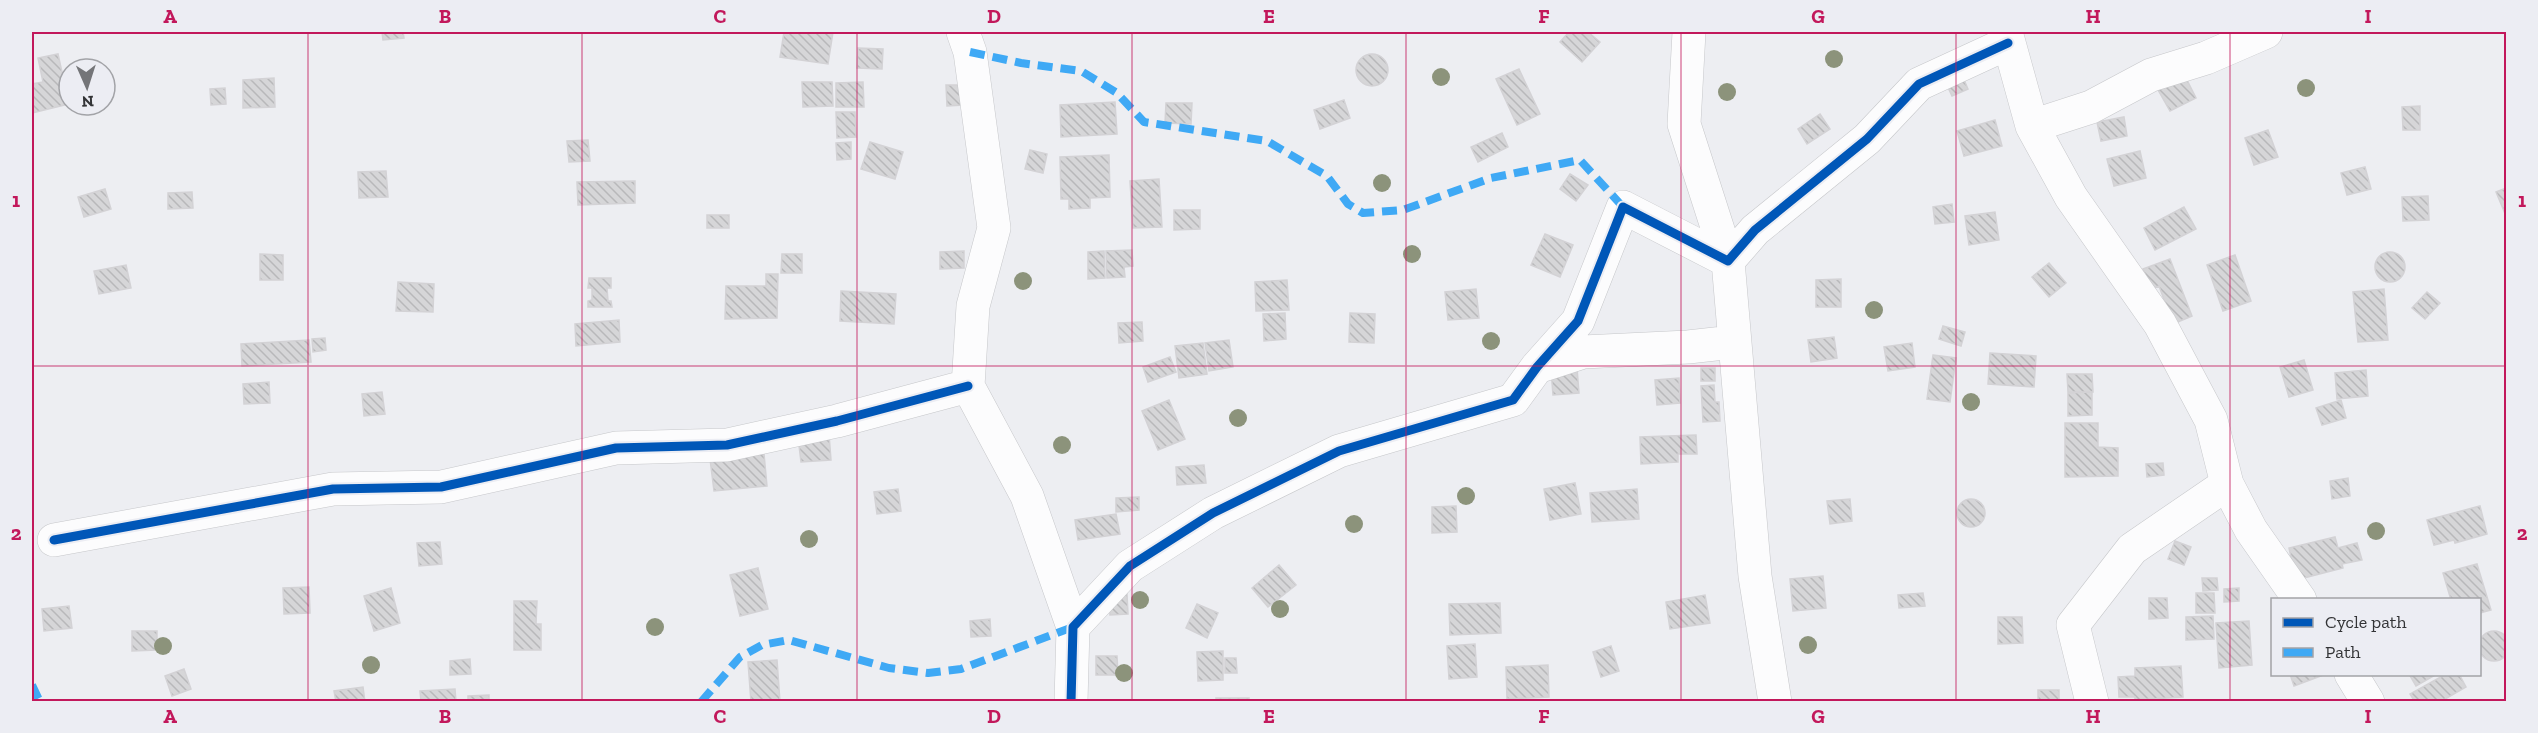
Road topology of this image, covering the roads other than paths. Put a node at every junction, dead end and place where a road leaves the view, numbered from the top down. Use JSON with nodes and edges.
{"nodes":[{"id":1,"x":963,"y":32,"type":"edge"},
{"id":2,"x":1689,"y":32,"type":"edge"},
{"id":3,"x":2266,"y":32,"type":"edge"},
{"id":4,"x":2007,"y":37,"type":"edge"},
{"id":5,"x":2032,"y":126,"type":"junction"},
{"id":6,"x":1728,"y":261,"type":"junction"},
{"id":7,"x":1733,"y":342,"type":"junction"},
{"id":8,"x":1537,"y":367,"type":"junction"},
{"id":9,"x":968,"y":386,"type":"junction"},
{"id":10,"x":2227,"y":483,"type":"junction"},
{"id":11,"x":54,"y":540,"type":"dead end"},
{"id":12,"x":2299,"y":598,"type":"edge"},
{"id":13,"x":1073,"y":627,"type":"junction"},
{"id":14,"x":2351,"y":676,"type":"edge"},
{"id":15,"x":1071,"y":702,"type":"edge"},
{"id":16,"x":1774,"y":702,"type":"edge"},
{"id":17,"x":2092,"y":702,"type":"edge"},
{"id":18,"x":2368,"y":702,"type":"edge"}],
"edges":[{"from":1,"to":9,"type":"street"},
{"from":2,"to":6,"type":"street"},
{"from":3,"to":5,"type":"street"},
{"from":4,"to":5,"type":"street"},
{"from":4,"to":6,"type":"street"},
{"from":5,"to":10,"type":"street"},
{"from":6,"to":7,"type":"street"},
{"from":6,"to":8,"type":"street"},
{"from":7,"to":8,"type":"street"},
{"from":7,"to":16,"type":"street"},
{"from":8,"to":13,"type":"street"},
{"from":9,"to":11,"type":"street"},
{"from":9,"to":13,"type":"street"},
{"from":10,"to":12,"type":"street"},
{"from":10,"to":17,"type":"street"},
{"from":13,"to":15,"type":"street"},
{"from":14,"to":18,"type":"street"}]}
